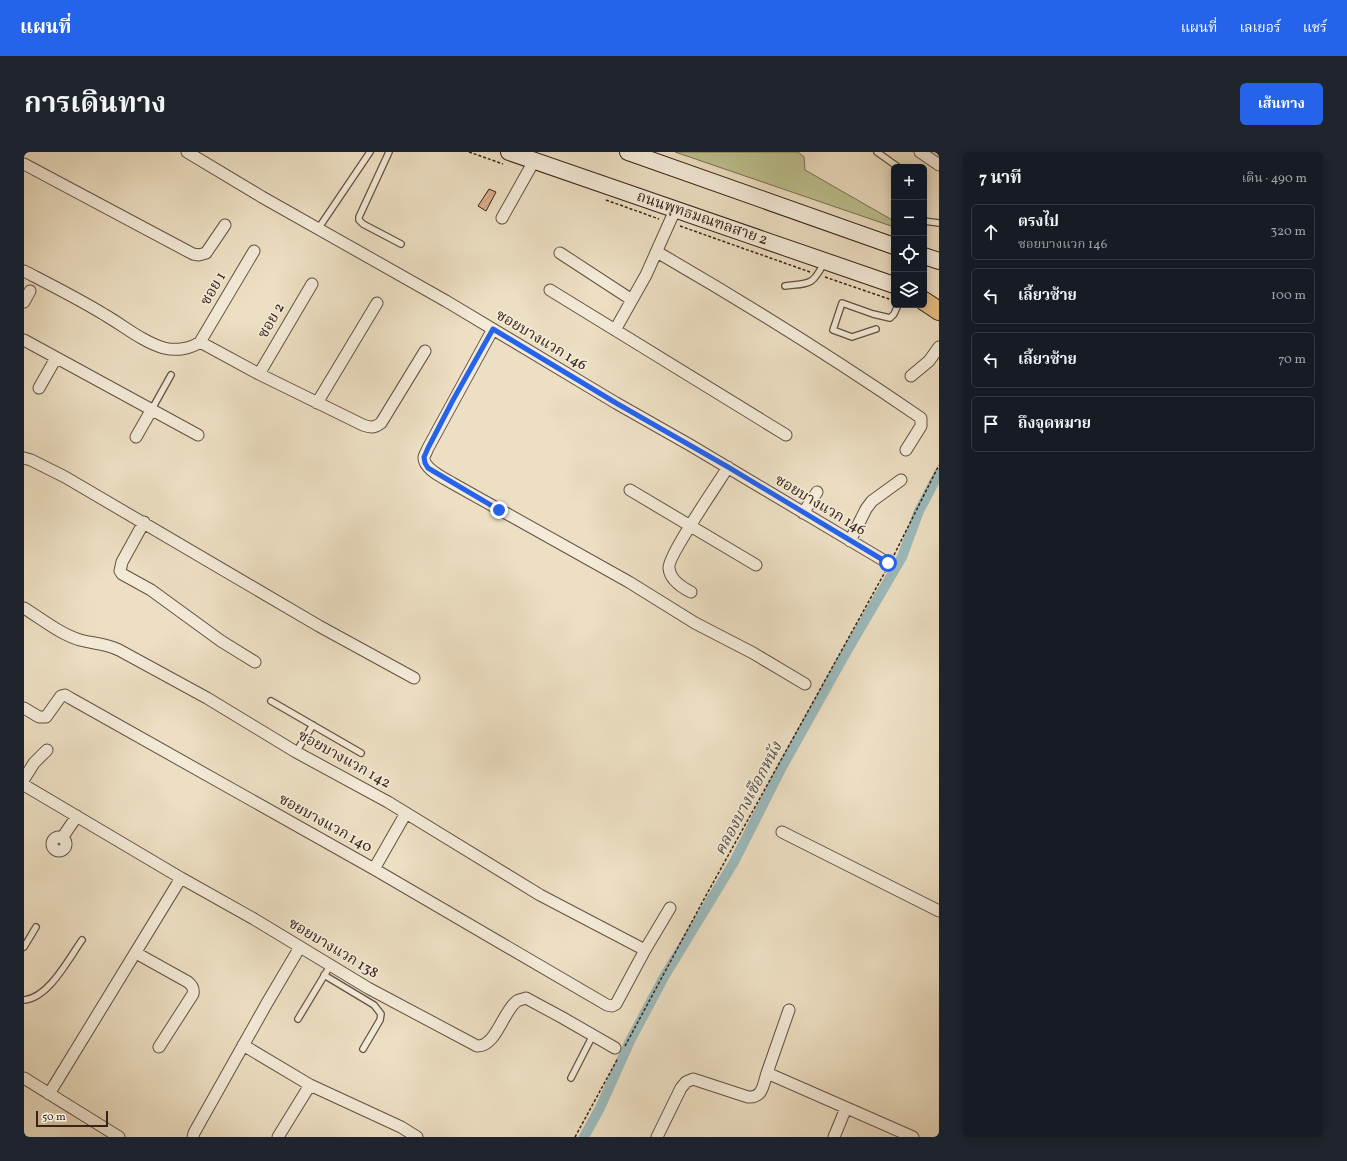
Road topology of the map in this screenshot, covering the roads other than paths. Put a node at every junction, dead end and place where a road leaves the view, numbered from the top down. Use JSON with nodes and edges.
{"nodes":[{"id":1,"x":187,"y":152,"type":"edge"},
{"id":2,"x":370,"y":152,"type":"edge"},
{"id":3,"x":389,"y":152,"type":"edge"},
{"id":4,"x":628,"y":152,"type":"edge"},
{"id":5,"x":877,"y":152,"type":"edge"},
{"id":6,"x":920,"y":152,"type":"edge"},
{"id":7,"x":508,"y":158,"type":"edge"},
{"id":8,"x":534,"y":161,"type":"junction"},
{"id":9,"x":24,"y":164,"type":"edge"},
{"id":10,"x":894,"y":164,"type":"edge"},
{"id":11,"x":939,"y":165,"type":"edge"},
{"id":12,"x":673,"y":216,"type":"junction"},
{"id":13,"x":502,"y":218,"type":"dead end"},
{"id":14,"x":927,"y":221,"type":"edge"},
{"id":15,"x":939,"y":223,"type":"edge"},
{"id":16,"x":225,"y":226,"type":"dead end"},
{"id":17,"x":318,"y":229,"type":"junction"},
{"id":18,"x":401,"y":244,"type":"dead end"},
{"id":19,"x":891,"y":245,"type":"edge"},
{"id":20,"x":254,"y":251,"type":"dead end"},
{"id":21,"x":657,"y":252,"type":"junction"},
{"id":22,"x":560,"y":253,"type":"dead end"},
{"id":23,"x":927,"y":257,"type":"edge"},
{"id":24,"x":939,"y":261,"type":"edge"},
{"id":25,"x":822,"y":268,"type":"junction"},
{"id":26,"x":24,"y":271,"type":"edge"},
{"id":27,"x":312,"y":284,"type":"dead end"},
{"id":28,"x":891,"y":284,"type":"edge"},
{"id":29,"x":785,"y":286,"type":"dead end"},
{"id":30,"x":30,"y":290,"type":"dead end"},
{"id":31,"x":550,"y":290,"type":"dead end"},
{"id":32,"x":927,"y":296,"type":"edge"},
{"id":33,"x":632,"y":300,"type":"junction"},
{"id":34,"x":939,"y":300,"type":"edge"},
{"id":35,"x":24,"y":302,"type":"edge"},
{"id":36,"x":377,"y":303,"type":"dead end"},
{"id":37,"x":927,"y":303,"type":"edge"},
{"id":38,"x":897,"y":308,"type":"edge"},
{"id":39,"x":939,"y":310,"type":"edge"},
{"id":40,"x":493,"y":329,"type":"junction"},
{"id":41,"x":876,"y":329,"type":"dead end"},
{"id":42,"x":615,"y":330,"type":"junction"},
{"id":43,"x":24,"y":340,"type":"edge"},
{"id":44,"x":200,"y":342,"type":"junction"},
{"id":45,"x":939,"y":347,"type":"edge"},
{"id":46,"x":425,"y":351,"type":"dead end"},
{"id":47,"x":56,"y":358,"type":"junction"},
{"id":48,"x":259,"y":374,"type":"junction"},
{"id":49,"x":171,"y":375,"type":"dead end"},
{"id":50,"x":911,"y":376,"type":"dead end"},
{"id":51,"x":39,"y":388,"type":"dead end"},
{"id":52,"x":317,"y":403,"type":"junction"},
{"id":53,"x":152,"y":410,"type":"junction"},
{"id":54,"x":786,"y":435,"type":"dead end"},
{"id":55,"x":198,"y":436,"type":"dead end"},
{"id":56,"x":136,"y":437,"type":"dead end"},
{"id":57,"x":906,"y":450,"type":"dead end"},
{"id":58,"x":24,"y":458,"type":"edge"},
{"id":59,"x":728,"y":467,"type":"junction"},
{"id":60,"x":901,"y":480,"type":"dead end"},
{"id":61,"x":630,"y":490,"type":"dead end"},
{"id":62,"x":817,"y":492,"type":"dead end"},
{"id":63,"x":803,"y":513,"type":"junction"},
{"id":64,"x":144,"y":522,"type":"junction"},
{"id":65,"x":691,"y":525,"type":"junction"},
{"id":66,"x":850,"y":541,"type":"junction"},
{"id":67,"x":886,"y":563,"type":"road end"},
{"id":68,"x":756,"y":565,"type":"dead end"},
{"id":69,"x":691,"y":592,"type":"dead end"},
{"id":70,"x":24,"y":608,"type":"edge"},
{"id":71,"x":255,"y":662,"type":"dead end"},
{"id":72,"x":414,"y":678,"type":"dead end"},
{"id":73,"x":805,"y":684,"type":"dead end"},
{"id":74,"x":271,"y":701,"type":"dead end"},
{"id":75,"x":24,"y":708,"type":"edge"},
{"id":76,"x":313,"y":725,"type":"junction"},
{"id":77,"x":46,"y":750,"type":"dead end"},
{"id":78,"x":296,"y":752,"type":"junction"},
{"id":79,"x":361,"y":753,"type":"dead end"},
{"id":80,"x":24,"y":779,"type":"edge"},
{"id":81,"x":24,"y":785,"type":"edge"},
{"id":82,"x":406,"y":813,"type":"junction"},
{"id":83,"x":77,"y":816,"type":"junction"},
{"id":84,"x":782,"y":832,"type":"dead end"},
{"id":85,"x":62,"y":838,"type":"dead end"},
{"id":86,"x":374,"y":869,"type":"junction"},
{"id":87,"x":181,"y":878,"type":"junction"},
{"id":88,"x":670,"y":908,"type":"dead end"},
{"id":89,"x":939,"y":911,"type":"edge"},
{"id":90,"x":36,"y":926,"type":"dead end"},
{"id":91,"x":82,"y":940,"type":"dead end"},
{"id":92,"x":24,"y":947,"type":"edge"},
{"id":93,"x":300,"y":947,"type":"junction"},
{"id":94,"x":645,"y":950,"type":"junction"},
{"id":95,"x":136,"y":953,"type":"junction"},
{"id":96,"x":330,"y":966,"type":"junction"},
{"id":97,"x":324,"y":975,"type":"junction"},
{"id":98,"x":24,"y":1000,"type":"edge"},
{"id":99,"x":789,"y":1010,"type":"dead end"},
{"id":100,"x":298,"y":1018,"type":"dead end"},
{"id":101,"x":593,"y":1035,"type":"junction"},
{"id":102,"x":243,"y":1045,"type":"junction"},
{"id":103,"x":159,"y":1047,"type":"dead end"},
{"id":104,"x":363,"y":1049,"type":"dead end"},
{"id":105,"x":620,"y":1050,"type":"road end"},
{"id":106,"x":767,"y":1073,"type":"junction"},
{"id":107,"x":24,"y":1078,"type":"edge"},
{"id":108,"x":571,"y":1078,"type":"dead end"},
{"id":109,"x":310,"y":1085,"type":"junction"},
{"id":110,"x":49,"y":1094,"type":"junction"},
{"id":111,"x":846,"y":1108,"type":"junction"},
{"id":112,"x":119,"y":1137,"type":"edge"},
{"id":113,"x":193,"y":1137,"type":"edge"},
{"id":114,"x":278,"y":1137,"type":"edge"},
{"id":115,"x":417,"y":1137,"type":"edge"},
{"id":116,"x":658,"y":1137,"type":"edge"},
{"id":117,"x":834,"y":1137,"type":"edge"},
{"id":118,"x":913,"y":1137,"type":"edge"}],
"edges":[{"from":1,"to":17,"type":"street","name":"ซอยบางแวก 146"},
{"from":2,"to":17,"type":"lane"},
{"from":3,"to":18,"type":"lane"},
{"from":4,"to":19,"type":"main road"},
{"from":5,"to":10,"type":"lane"},
{"from":6,"to":11,"type":"street"},
{"from":7,"to":8,"type":"main road","name":"ถนนพุทธมณฑลสาย 2"},
{"from":8,"to":12,"type":"main road","name":"ถนนพุทธมณฑลสาย 2"},
{"from":8,"to":13,"type":"street"},
{"from":9,"to":16,"type":"street"},
{"from":12,"to":21,"type":"street"},
{"from":12,"to":25,"type":"main road","name":"ถนนพุทธมณฑลสาย 2"},
{"from":14,"to":15,"type":"lane"},
{"from":17,"to":40,"type":"street","name":"ซอยบางแวก 146"},
{"from":20,"to":44,"type":"street","name":"ซอย 1"},
{"from":21,"to":33,"type":"street"},
{"from":21,"to":57,"type":"street"},
{"from":22,"to":33,"type":"street"},
{"from":23,"to":24,"type":"main road"},
{"from":25,"to":28,"type":"main road","name":"ถนนพุทธมณฑลสาย 2"},
{"from":25,"to":29,"type":"lane"},
{"from":26,"to":44,"type":"street"},
{"from":27,"to":48,"type":"street","name":"ซอย 2"},
{"from":30,"to":35,"type":"street"},
{"from":31,"to":42,"type":"street"},
{"from":32,"to":34,"type":"main road"},
{"from":33,"to":42,"type":"street"},
{"from":36,"to":52,"type":"street"},
{"from":37,"to":39,"type":"main road"},
{"from":38,"to":41,"type":"lane"},
{"from":40,"to":59,"type":"street","name":"ซอยบางแวก 146"},
{"from":40,"to":73,"type":"street"},
{"from":42,"to":54,"type":"street"},
{"from":43,"to":47,"type":"street"},
{"from":44,"to":48,"type":"street"},
{"from":45,"to":50,"type":"street"},
{"from":46,"to":52,"type":"street"},
{"from":47,"to":51,"type":"street"},
{"from":47,"to":53,"type":"street"},
{"from":48,"to":52,"type":"street"},
{"from":49,"to":53,"type":"lane"},
{"from":53,"to":55,"type":"street"},
{"from":53,"to":56,"type":"street"},
{"from":58,"to":64,"type":"street"},
{"from":59,"to":63,"type":"street","name":"ซอยบางแวก 146"},
{"from":59,"to":65,"type":"street"},
{"from":60,"to":66,"type":"street"},
{"from":61,"to":65,"type":"street"},
{"from":62,"to":63,"type":"street"},
{"from":63,"to":66,"type":"street","name":"ซอยบางแวก 146"},
{"from":64,"to":71,"type":"street"},
{"from":64,"to":72,"type":"street"},
{"from":65,"to":68,"type":"street"},
{"from":65,"to":69,"type":"street"},
{"from":66,"to":67,"type":"street","name":"ซอยบางแวก 146"},
{"from":70,"to":78,"type":"street","name":"ซอยบางแวก 142"},
{"from":74,"to":76,"type":"lane"},
{"from":75,"to":86,"type":"street","name":"ซอยบางแวก 140"},
{"from":76,"to":78,"type":"lane"},
{"from":76,"to":79,"type":"lane"},
{"from":77,"to":80,"type":"street"},
{"from":78,"to":82,"type":"street","name":"ซอยบางแวก 142"},
{"from":81,"to":83,"type":"street","name":"ซอยบางแวก 138"},
{"from":82,"to":86,"type":"street"},
{"from":82,"to":94,"type":"street","name":"ซอยบางแวก 142"},
{"from":83,"to":85,"type":"street"},
{"from":83,"to":87,"type":"street","name":"ซอยบางแวก 138"},
{"from":84,"to":89,"type":"street"},
{"from":86,"to":94,"type":"street","name":"ซอยบางแวก 140"},
{"from":87,"to":93,"type":"street","name":"ซอยบางแวก 138"},
{"from":87,"to":95,"type":"street"},
{"from":88,"to":94,"type":"street"},
{"from":90,"to":92,"type":"lane"},
{"from":91,"to":98,"type":"lane"},
{"from":93,"to":96,"type":"street","name":"ซอยบางแวก 138"},
{"from":93,"to":102,"type":"street"},
{"from":95,"to":103,"type":"street"},
{"from":95,"to":110,"type":"street"},
{"from":96,"to":97,"type":"lane"},
{"from":96,"to":101,"type":"street","name":"ซอยบางแวก 138"},
{"from":97,"to":100,"type":"lane"},
{"from":97,"to":104,"type":"lane"},
{"from":99,"to":106,"type":"street"},
{"from":101,"to":105,"type":"street","name":"ซอยบางแวก 138"},
{"from":101,"to":108,"type":"lane"},
{"from":102,"to":109,"type":"street"},
{"from":102,"to":113,"type":"street"},
{"from":106,"to":111,"type":"street"},
{"from":106,"to":116,"type":"street"},
{"from":107,"to":110,"type":"street"},
{"from":109,"to":114,"type":"street"},
{"from":109,"to":115,"type":"street"},
{"from":110,"to":112,"type":"street"},
{"from":111,"to":117,"type":"street"},
{"from":111,"to":118,"type":"street"}]}
